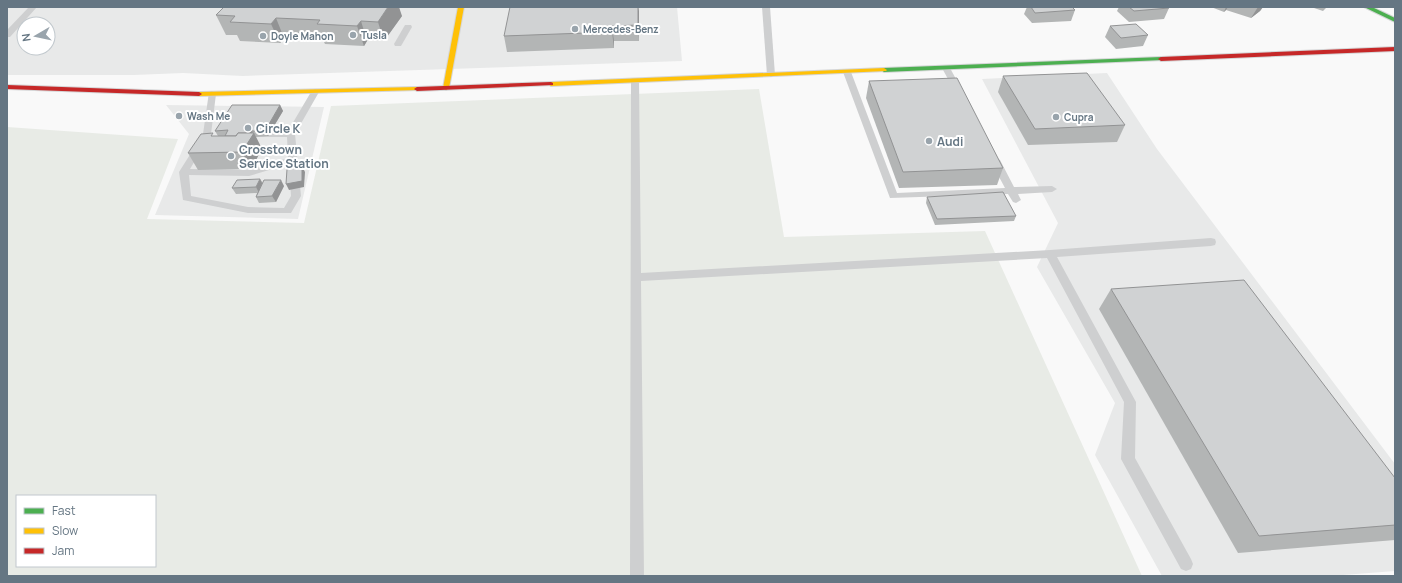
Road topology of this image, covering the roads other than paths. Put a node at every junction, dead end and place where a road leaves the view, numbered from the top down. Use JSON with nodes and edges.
{"nodes":[{"id":1,"x":33,"y":7,"type":"edge"},
{"id":2,"x":461,"y":7,"type":"edge"},
{"id":3,"x":766,"y":7,"type":"edge"},
{"id":4,"x":1367,"y":7,"type":"edge"},
{"id":5,"x":1395,"y":20,"type":"edge"},
{"id":6,"x":408,"y":27,"type":"dead end"},
{"id":7,"x":7,"y":35,"type":"edge"},
{"id":8,"x":398,"y":44,"type":"dead end"},
{"id":9,"x":1395,"y":48,"type":"edge"},
{"id":10,"x":946,"y":68,"type":"junction"},
{"id":11,"x":847,"y":72,"type":"junction"},
{"id":12,"x":771,"y":75,"type":"junction"},
{"id":13,"x":635,"y":80,"type":"junction"},
{"id":14,"x":7,"y":87,"type":"edge"},
{"id":15,"x":446,"y":88,"type":"junction"},
{"id":16,"x":315,"y":92,"type":"junction"},
{"id":17,"x":212,"y":94,"type":"junction"},
{"id":18,"x":964,"y":102,"type":"edge"},
{"id":19,"x":245,"y":134,"type":"edge"},
{"id":20,"x":291,"y":134,"type":"junction"},
{"id":21,"x":990,"y":150,"type":"edge"},
{"id":22,"x":294,"y":159,"type":"junction"},
{"id":23,"x":184,"y":172,"type":"junction"},
{"id":24,"x":1052,"y":189,"type":"dead end"},
{"id":25,"x":1014,"y":195,"type":"junction"},
{"id":26,"x":1211,"y":242,"type":"dead end"},
{"id":27,"x":1050,"y":254,"type":"junction"},
{"id":28,"x":636,"y":277,"type":"junction"},
{"id":29,"x":1186,"y":564,"type":"dead end"},
{"id":30,"x":637,"y":576,"type":"edge"}],
"edges":[{"from":1,"to":7,"type":"lane"},
{"from":2,"to":15,"type":"main road"},
{"from":3,"to":12,"type":"lane"},
{"from":4,"to":5,"type":"main road"},
{"from":6,"to":8,"type":"lane"},
{"from":9,"to":10,"type":"main road"},
{"from":10,"to":11,"type":"main road"},
{"from":10,"to":18,"type":"lane"},
{"from":11,"to":12,"type":"main road"},
{"from":11,"to":25,"type":"lane"},
{"from":12,"to":13,"type":"main road"},
{"from":13,"to":15,"type":"main road"},
{"from":13,"to":28,"type":"lane"},
{"from":14,"to":17,"type":"main road"},
{"from":15,"to":16,"type":"main road"},
{"from":16,"to":17,"type":"main road"},
{"from":16,"to":20,"type":"lane"},
{"from":17,"to":23,"type":"lane"},
{"from":19,"to":20,"type":"lane"},
{"from":20,"to":22,"type":"lane"},
{"from":21,"to":25,"type":"lane"},
{"from":22,"to":23,"type":"lane"},
{"from":22,"to":23,"type":"lane"},
{"from":24,"to":25,"type":"lane"},
{"from":26,"to":27,"type":"lane"},
{"from":27,"to":28,"type":"lane"},
{"from":27,"to":29,"type":"lane"},
{"from":28,"to":30,"type":"lane"}]}
